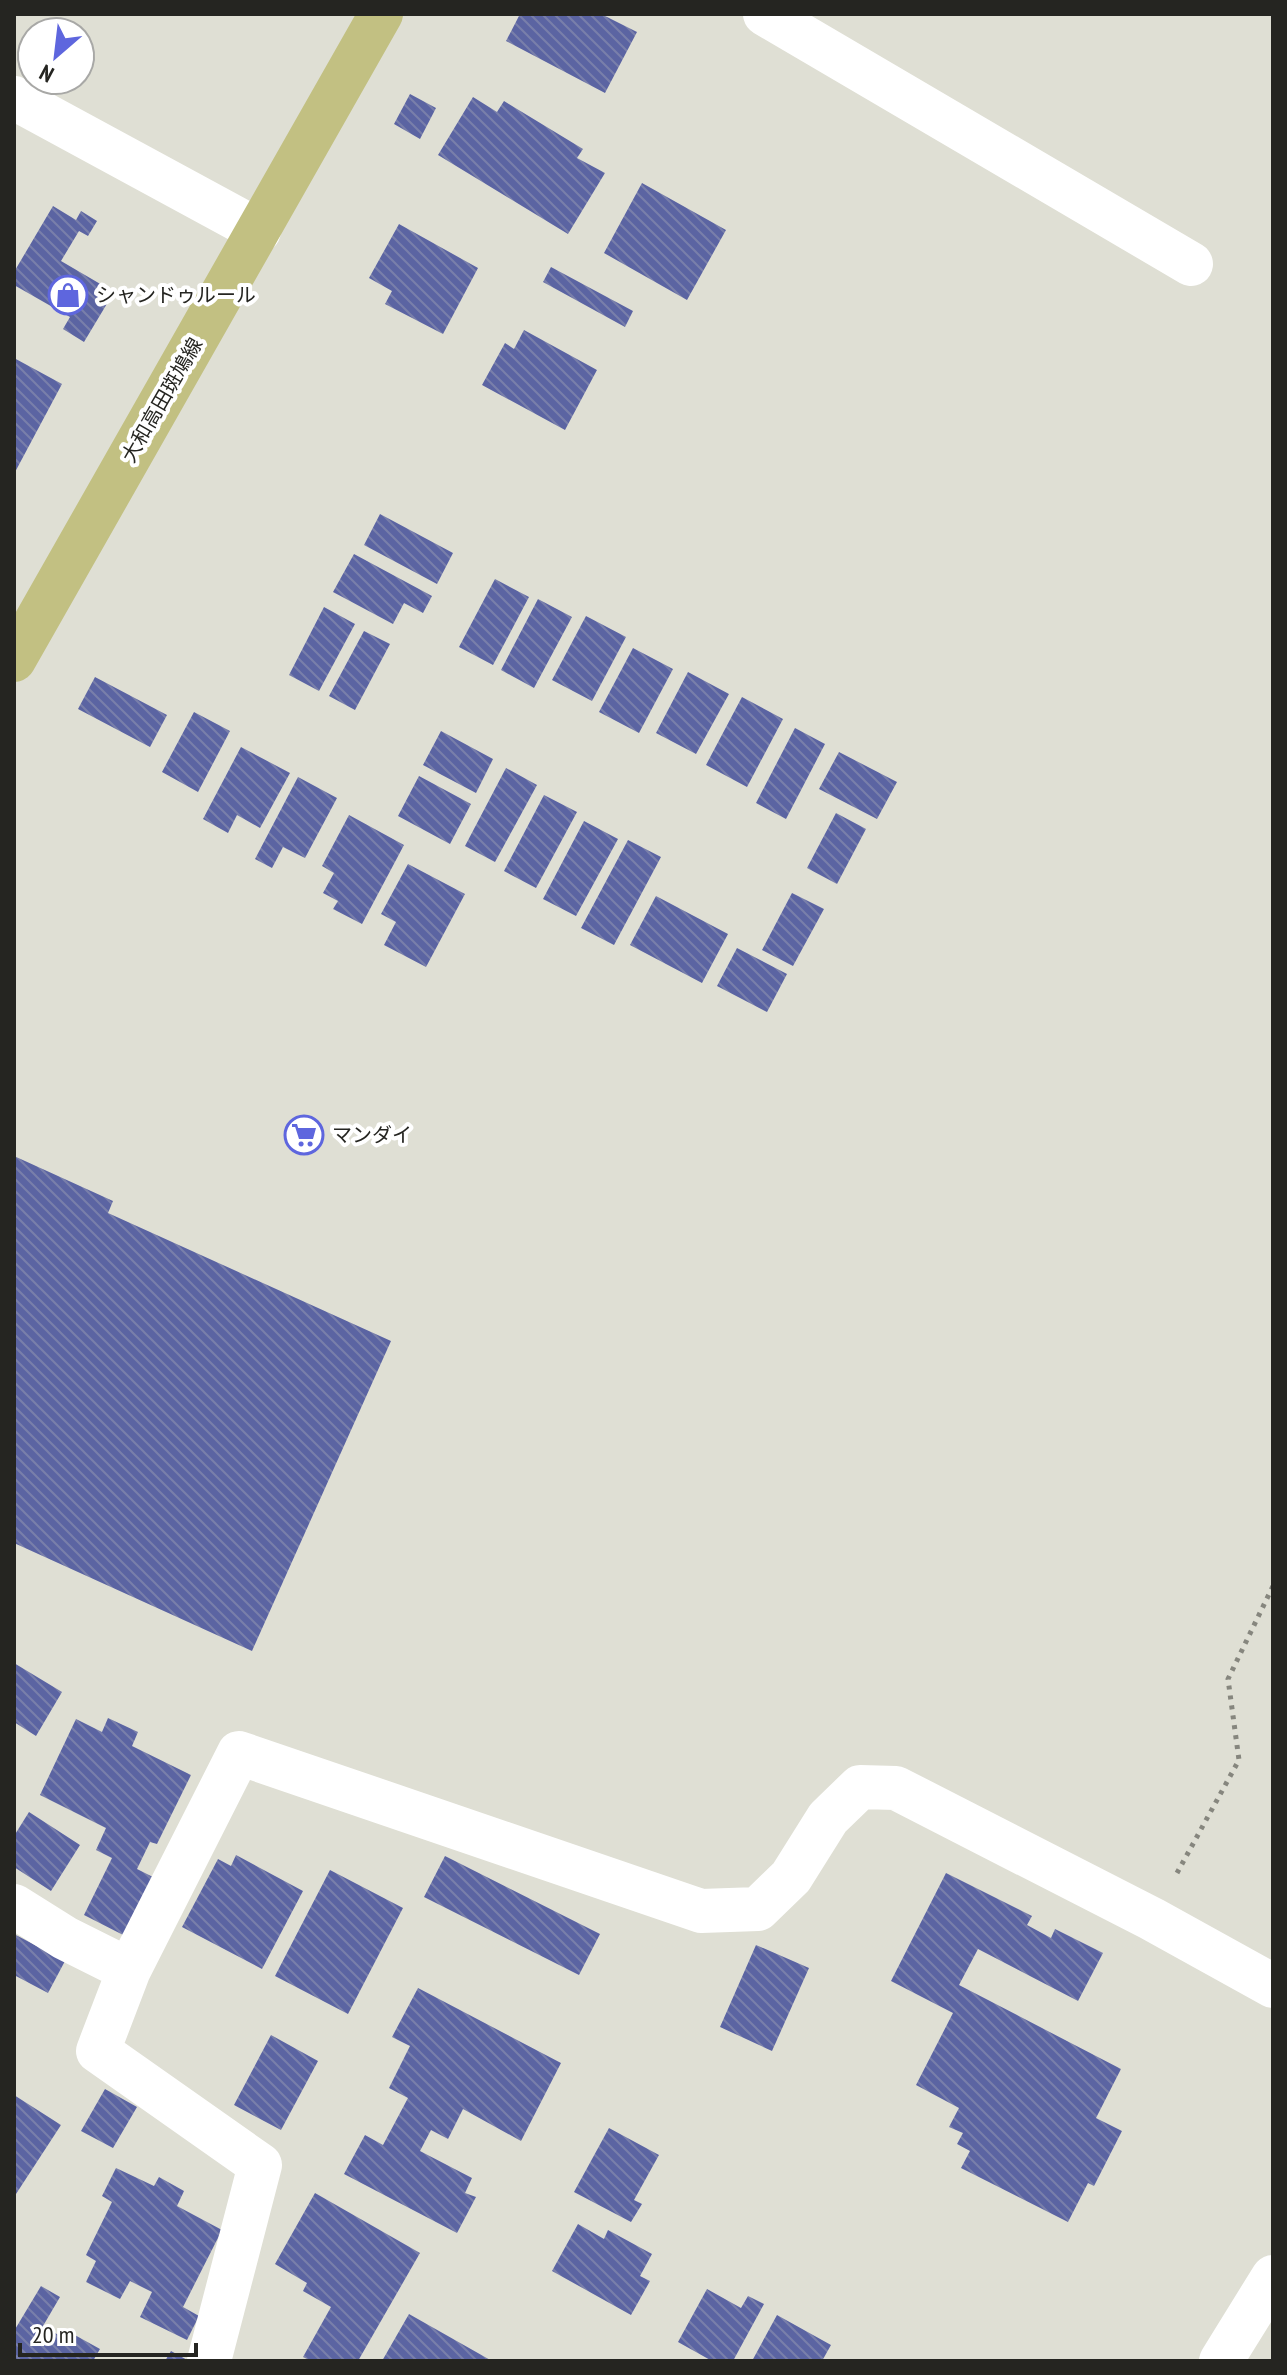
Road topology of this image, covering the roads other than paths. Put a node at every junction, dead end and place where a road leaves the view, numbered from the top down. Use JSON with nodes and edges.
{"nodes":[{"id":1,"x":381,"y":14,"type":"edge"},
{"id":2,"x":765,"y":14,"type":"edge"},
{"id":3,"x":14,"y":98,"type":"edge"},
{"id":4,"x":259,"y":231,"type":"junction"},
{"id":5,"x":1191,"y":264,"type":"dead end"},
{"id":6,"x":14,"y":660,"type":"edge"},
{"id":7,"x":14,"y":1906,"type":"edge"},
{"id":8,"x":129,"y":1970,"type":"junction"},
{"id":9,"x":1273,"y":1986,"type":"edge"},
{"id":10,"x":1273,"y":2277,"type":"edge"},
{"id":11,"x":209,"y":2361,"type":"edge"},
{"id":12,"x":1221,"y":2361,"type":"edge"}],
"edges":[{"from":1,"to":4,"type":"main road","name":"大和高田斑鳩線"},
{"from":2,"to":5,"type":"street"},
{"from":3,"to":4,"type":"street"},
{"from":4,"to":6,"type":"main road","name":"大和高田斑鳩線"},
{"from":7,"to":8,"type":"street"},
{"from":8,"to":9,"type":"street"},
{"from":8,"to":11,"type":"street"},
{"from":10,"to":12,"type":"street"}]}
